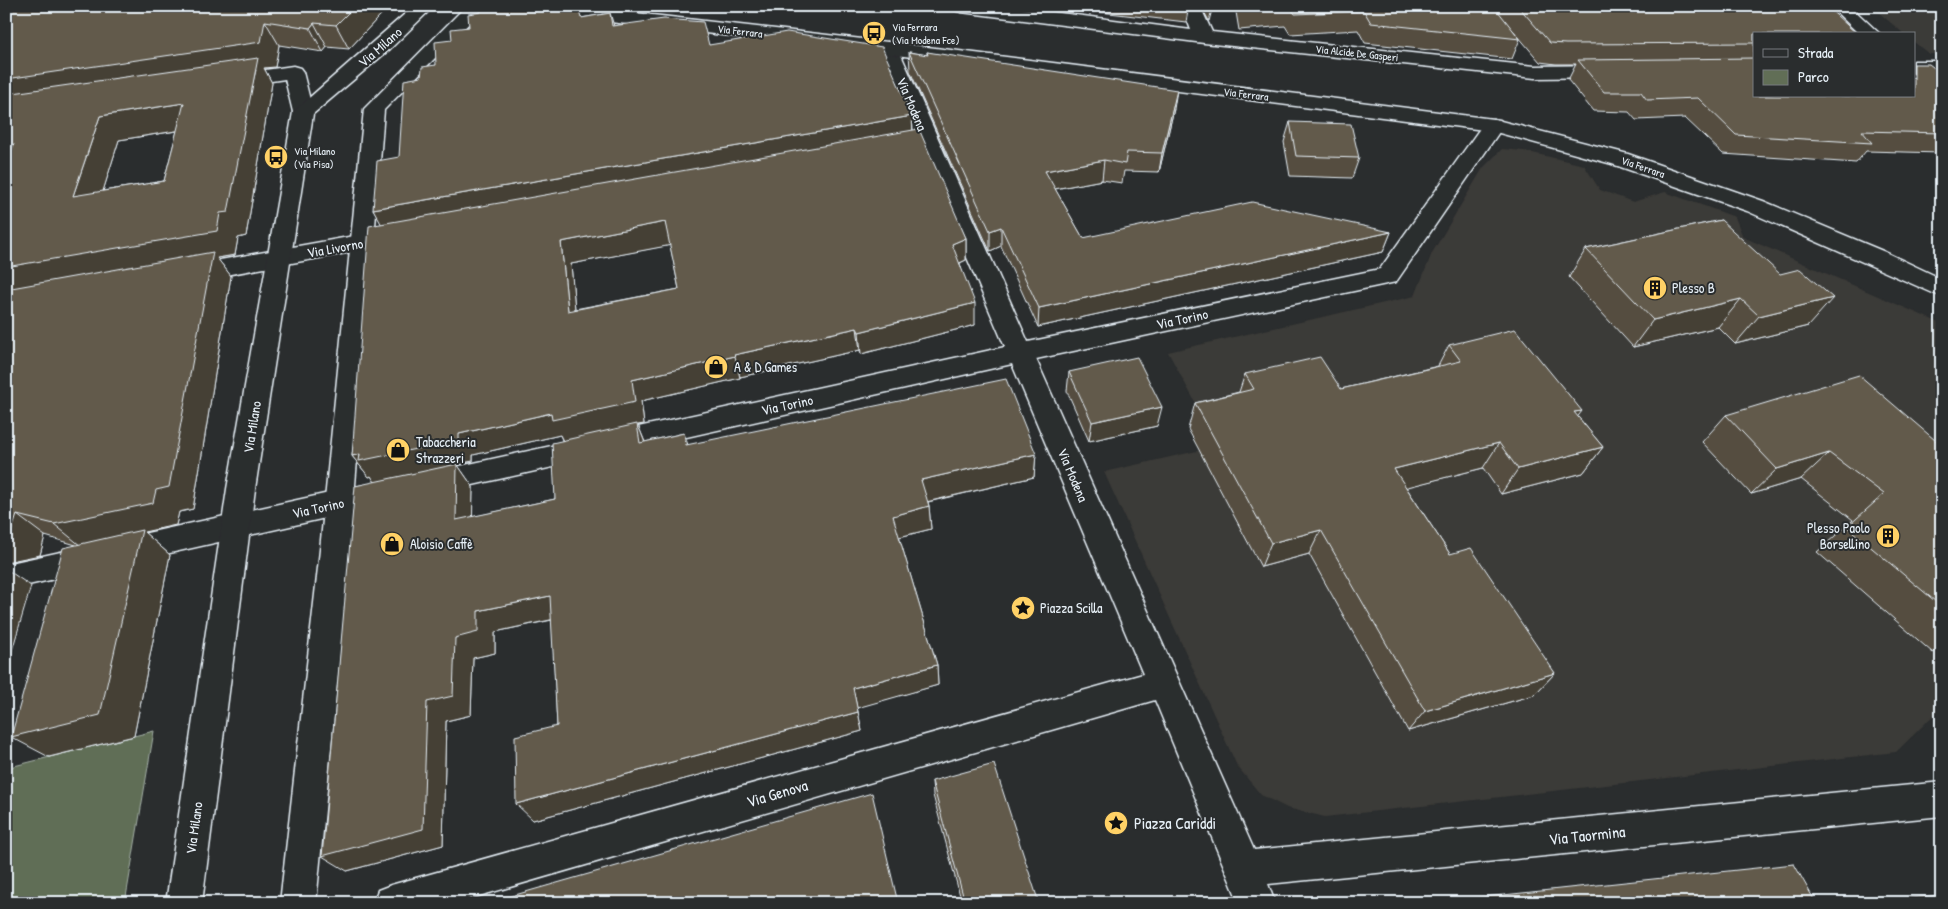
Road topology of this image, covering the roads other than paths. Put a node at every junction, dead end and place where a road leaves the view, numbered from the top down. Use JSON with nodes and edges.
{"nodes":[{"id":1,"x":425,"y":6,"type":"edge"},
{"id":2,"x":477,"y":6,"type":"edge"},
{"id":3,"x":523,"y":6,"type":"edge"},
{"id":4,"x":961,"y":6,"type":"edge"},
{"id":5,"x":1191,"y":6,"type":"edge"},
{"id":6,"x":1839,"y":6,"type":"edge"},
{"id":7,"x":1869,"y":32,"type":"edge"},
{"id":8,"x":1204,"y":37,"type":"junction"},
{"id":9,"x":888,"y":48,"type":"junction"},
{"id":10,"x":1517,"y":50,"type":"edge"},
{"id":11,"x":1942,"y":67,"type":"edge"},
{"id":12,"x":1916,"y":69,"type":"edge"},
{"id":13,"x":1625,"y":71,"type":"edge"},
{"id":14,"x":1916,"y":71,"type":"edge"},
{"id":15,"x":1535,"y":72,"type":"junction"},
{"id":16,"x":214,"y":84,"type":"edge"},
{"id":17,"x":1930,"y":85,"type":"edge"},
{"id":18,"x":303,"y":112,"type":"junction"},
{"id":19,"x":1493,"y":125,"type":"junction"},
{"id":20,"x":414,"y":233,"type":"edge"},
{"id":21,"x":362,"y":243,"type":"junction"},
{"id":22,"x":279,"y":258,"type":"junction"},
{"id":23,"x":168,"y":277,"type":"edge"},
{"id":24,"x":1942,"y":289,"type":"edge"},
{"id":25,"x":1020,"y":353,"type":"junction"},
{"id":26,"x":340,"y":503,"type":"junction"},
{"id":27,"x":236,"y":526,"type":"junction"},
{"id":28,"x":6,"y":577,"type":"edge"},
{"id":29,"x":1163,"y":683,"type":"junction"},
{"id":30,"x":1936,"y":800,"type":"edge"},
{"id":31,"x":1244,"y":869,"type":"junction"},
{"id":32,"x":184,"y":903,"type":"edge"},
{"id":33,"x":298,"y":903,"type":"edge"},
{"id":34,"x":391,"y":903,"type":"edge"},
{"id":35,"x":1258,"y":903,"type":"edge"}],
"edges":[{"from":1,"to":18,"type":"street","name":"Via Milano"},
{"from":2,"to":21,"type":"street"},
{"from":3,"to":9,"type":"street","name":"Via Ferrara"},
{"from":4,"to":8,"type":"street","name":"Via Alcide De Gasperi"},
{"from":5,"to":8,"type":"street"},
{"from":6,"to":7,"type":"street"},
{"from":8,"to":15,"type":"street","name":"Via Alcide De Gasperi"},
{"from":9,"to":19,"type":"street","name":"Via Ferrara"},
{"from":9,"to":25,"type":"street","name":"Via Modena"},
{"from":10,"to":15,"type":"street"},
{"from":11,"to":12,"type":"street"},
{"from":13,"to":15,"type":"street","name":"Via Alcide De Gasperi"},
{"from":14,"to":17,"type":"street"},
{"from":16,"to":18,"type":"street"},
{"from":18,"to":22,"type":"street","name":"Via Milano"},
{"from":19,"to":24,"type":"street","name":"Via Ferrara"},
{"from":19,"to":25,"type":"street","name":"Via Torino"},
{"from":20,"to":21,"type":"street","name":"Via Livorno"},
{"from":21,"to":22,"type":"street","name":"Via Livorno"},
{"from":21,"to":26,"type":"street"},
{"from":22,"to":23,"type":"street","name":"Via Livorno"},
{"from":22,"to":27,"type":"street","name":"Via Milano"},
{"from":25,"to":26,"type":"street","name":"Via Torino"},
{"from":25,"to":29,"type":"street","name":"Via Modena"},
{"from":26,"to":27,"type":"street","name":"Via Torino"},
{"from":26,"to":33,"type":"street"},
{"from":27,"to":28,"type":"street","name":"Via Torino"},
{"from":27,"to":32,"type":"street","name":"Via Milano"},
{"from":29,"to":31,"type":"street","name":"Via Modena"},
{"from":29,"to":34,"type":"street","name":"Via Genova"},
{"from":30,"to":31,"type":"street","name":"Via Taormina"},
{"from":31,"to":35,"type":"street","name":"Via Modena"}]}
